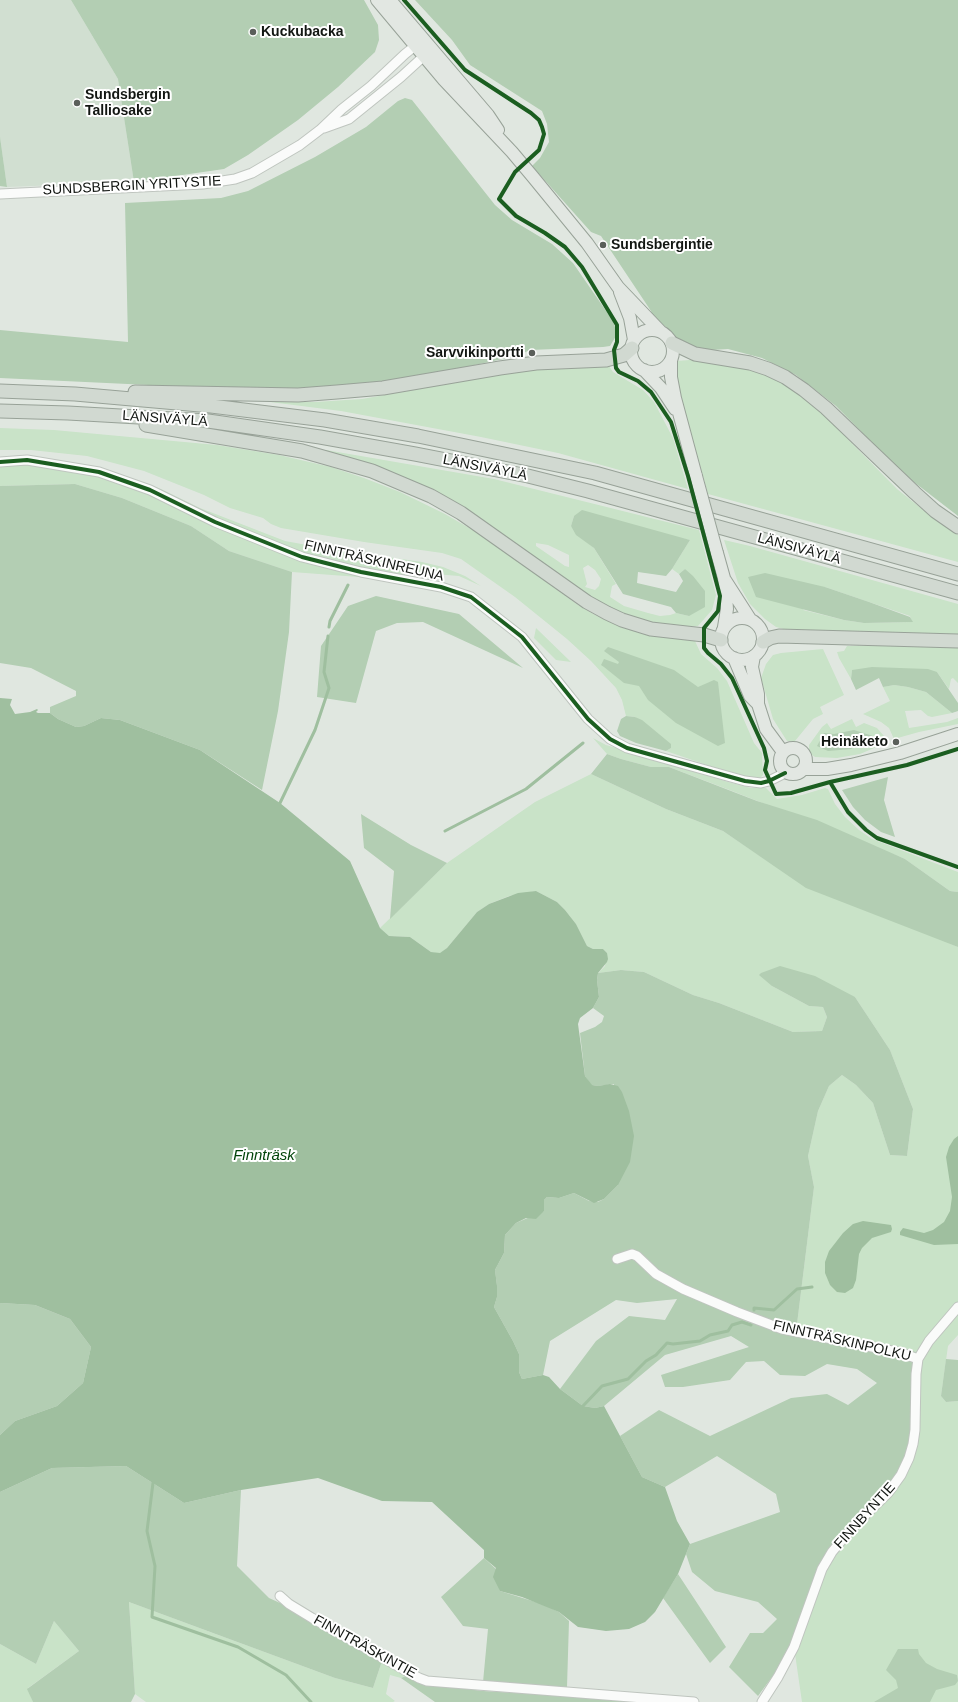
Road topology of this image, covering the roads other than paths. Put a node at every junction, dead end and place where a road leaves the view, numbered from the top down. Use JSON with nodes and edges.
{"nodes":[{"id":1,"x":377,"y":0,"type":"edge"},
{"id":2,"x":390,"y":0,"type":"edge"},
{"id":3,"x":415,"y":46,"type":"junction"},
{"id":4,"x":426,"y":51,"type":"junction"},
{"id":5,"x":321,"y":129,"type":"junction"},
{"id":6,"x":0,"y":194,"type":"edge"},
{"id":7,"x":618,"y":287,"type":"junction"},
{"id":8,"x":661,"y":332,"type":"junction"},
{"id":9,"x":672,"y":343,"type":"junction"},
{"id":10,"x":633,"y":344,"type":"junction"},
{"id":11,"x":671,"y":361,"type":"junction"},
{"id":12,"x":644,"y":370,"type":"junction"},
{"id":13,"x":0,"y":391,"type":"edge"},
{"id":14,"x":75,"y":394,"type":"junction"},
{"id":15,"x":0,"y":411,"type":"edge"},
{"id":16,"x":68,"y":413,"type":"junction"},
{"id":17,"x":679,"y":415,"type":"junction"},
{"id":18,"x":0,"y":462,"type":"edge"},
{"id":19,"x":958,"y":527,"type":"edge"},
{"id":20,"x":958,"y":574,"type":"edge"},
{"id":21,"x":724,"y":578,"type":"junction"},
{"id":22,"x":958,"y":593,"type":"edge"},
{"id":23,"x":750,"y":619,"type":"junction"},
{"id":24,"x":724,"y":627,"type":"junction"},
{"id":25,"x":721,"y":640,"type":"junction"},
{"id":26,"x":958,"y":641,"type":"edge"},
{"id":27,"x":763,"y":642,"type":"junction"},
{"id":28,"x":754,"y":656,"type":"junction"},
{"id":29,"x":734,"y":658,"type":"junction"},
{"id":30,"x":758,"y":704,"type":"junction"},
{"id":31,"x":958,"y":734,"type":"edge"},
{"id":32,"x":783,"y":752,"type":"junction"},
{"id":33,"x":804,"y":769,"type":"junction"},
{"id":34,"x":785,"y":772,"type":"junction"},
{"id":35,"x":617,"y":1259,"type":"dead end"},
{"id":36,"x":958,"y":1308,"type":"edge"},
{"id":37,"x":918,"y":1358,"type":"junction"},
{"id":38,"x":280,"y":1596,"type":"dead end"},
{"id":39,"x":694,"y":1702,"type":"edge"},
{"id":40,"x":761,"y":1702,"type":"edge"}],
"edges":[{"from":1,"to":3,"type":"main road"},
{"from":2,"to":4,"type":"main road"},
{"from":3,"to":4,"type":"main road"},
{"from":3,"to":5,"type":"street","name":"SUNDSBERGIN YRITYSTIE"},
{"from":4,"to":5,"type":"street","name":"SUNDSBERGIN YRITYSTIE"},
{"from":4,"to":7,"type":"main road"},
{"from":5,"to":6,"type":"street","name":"SUNDSBERGIN YRITYSTIE"},
{"from":7,"to":8,"type":"main road"},
{"from":7,"to":10,"type":"main road"},
{"from":8,"to":9,"type":"main road"},
{"from":8,"to":10,"type":"main road"},
{"from":9,"to":11,"type":"main road"},
{"from":9,"to":19,"type":"highway"},
{"from":10,"to":12,"type":"main road"},
{"from":10,"to":14,"type":"highway"},
{"from":11,"to":12,"type":"main road"},
{"from":11,"to":17,"type":"main road"},
{"from":12,"to":17,"type":"main road"},
{"from":13,"to":14,"type":"highway","name":"LÄNSIVÄYLÄ"},
{"from":14,"to":20,"type":"highway","name":"LÄNSIVÄYLÄ"},
{"from":15,"to":16,"type":"highway","name":"LÄNSIVÄYLÄ"},
{"from":16,"to":22,"type":"highway","name":"LÄNSIVÄYLÄ"},
{"from":16,"to":25,"type":"highway"},
{"from":17,"to":21,"type":"main road","bridge":true},
{"from":18,"to":34,"type":"street","name":"FINNTRÄSKINREUNA"},
{"from":21,"to":23,"type":"main road"},
{"from":21,"to":24,"type":"main road"},
{"from":23,"to":24,"type":"main road"},
{"from":23,"to":27,"type":"main road"},
{"from":24,"to":25,"type":"main road"},
{"from":25,"to":29,"type":"main road"},
{"from":26,"to":27,"type":"highway"},
{"from":27,"to":28,"type":"main road"},
{"from":28,"to":29,"type":"main road"},
{"from":28,"to":30,"type":"main road"},
{"from":29,"to":30,"type":"main road"},
{"from":30,"to":32,"type":"main road"},
{"from":31,"to":33,"type":"main road"},
{"from":32,"to":33,"type":"main road"},
{"from":32,"to":34,"type":"main road"},
{"from":33,"to":34,"type":"main road"},
{"from":35,"to":37,"type":"street","name":"FINNTRÄSKINPOLKU"},
{"from":36,"to":37,"type":"street","name":"FINNBYNTIE"},
{"from":37,"to":40,"type":"street","name":"FINNBYNTIE"},
{"from":38,"to":39,"type":"street","name":"FINNTRÄSKINTIE"}]}
